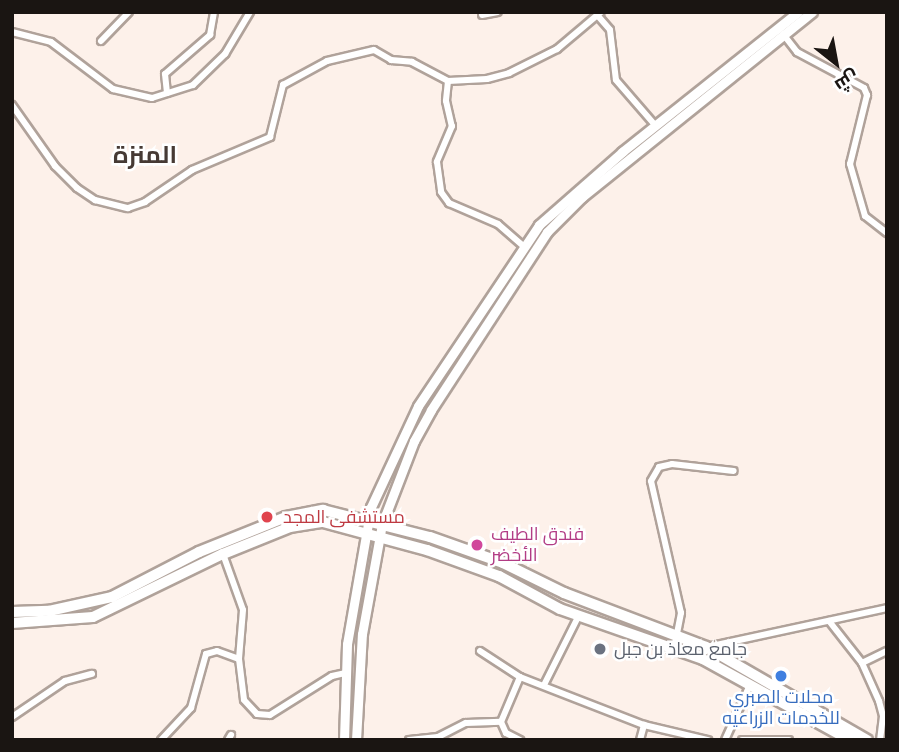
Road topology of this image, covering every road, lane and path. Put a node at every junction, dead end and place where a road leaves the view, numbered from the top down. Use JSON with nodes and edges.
{"nodes":[{"id":1,"x":130,"y":12,"type":"edge"},
{"id":2,"x":214,"y":12,"type":"edge"},
{"id":3,"x":250,"y":12,"type":"edge"},
{"id":4,"x":498,"y":12,"type":"edge"},
{"id":5,"x":798,"y":12,"type":"edge"},
{"id":6,"x":812,"y":12,"type":"edge"},
{"id":7,"x":599,"y":14,"type":"edge"},
{"id":8,"x":482,"y":15,"type":"dead end"},
{"id":9,"x":12,"y":32,"type":"edge"},
{"id":10,"x":783,"y":34,"type":"junction"},
{"id":11,"x":101,"y":41,"type":"dead end"},
{"id":12,"x":448,"y":81,"type":"junction"},
{"id":13,"x":167,"y":93,"type":"junction"},
{"id":14,"x":12,"y":105,"type":"edge"},
{"id":15,"x":656,"y":125,"type":"junction"},
{"id":16,"x":887,"y":233,"type":"edge"},
{"id":17,"x":524,"y":247,"type":"junction"},
{"id":18,"x":471,"y":327,"type":"junction"},
{"id":19,"x":481,"y":332,"type":"junction"},
{"id":20,"x":734,"y":471,"type":"dead end"},
{"id":21,"x":369,"y":520,"type":"junction"},
{"id":22,"x":382,"y":524,"type":"junction"},
{"id":23,"x":368,"y":533,"type":"junction"},
{"id":24,"x":380,"y":536,"type":"junction"},
{"id":25,"x":223,"y":554,"type":"junction"},
{"id":26,"x":887,"y":608,"type":"edge"},
{"id":27,"x":12,"y":612,"type":"edge"},
{"id":28,"x":579,"y":615,"type":"junction"},
{"id":29,"x":829,"y":621,"type":"junction"},
{"id":30,"x":12,"y":624,"type":"edge"},
{"id":31,"x":678,"y":637,"type":"junction"},
{"id":32,"x":706,"y":647,"type":"junction"},
{"id":33,"x":674,"y":649,"type":"junction"},
{"id":34,"x":480,"y":651,"type":"dead end"},
{"id":35,"x":887,"y":651,"type":"edge"},
{"id":36,"x":346,"y":655,"type":"junction"},
{"id":37,"x":360,"y":656,"type":"junction"},
{"id":38,"x":239,"y":659,"type":"junction"},
{"id":39,"x":862,"y":663,"type":"junction"},
{"id":40,"x":345,"y":673,"type":"junction"},
{"id":41,"x":92,"y":674,"type":"dead end"},
{"id":42,"x":520,"y":677,"type":"junction"},
{"id":43,"x":544,"y":685,"type":"junction"},
{"id":44,"x":750,"y":685,"type":"junction"},
{"id":45,"x":12,"y":717,"type":"edge"},
{"id":46,"x":501,"y":722,"type":"junction"},
{"id":47,"x":644,"y":725,"type":"junction"},
{"id":48,"x":161,"y":740,"type":"edge"},
{"id":49,"x":344,"y":740,"type":"edge"},
{"id":50,"x":356,"y":740,"type":"edge"},
{"id":51,"x":409,"y":740,"type":"edge"},
{"id":52,"x":520,"y":740,"type":"edge"},
{"id":53,"x":639,"y":740,"type":"edge"},
{"id":54,"x":708,"y":740,"type":"edge"},
{"id":55,"x":725,"y":740,"type":"edge"},
{"id":56,"x":742,"y":740,"type":"edge"},
{"id":57,"x":789,"y":740,"type":"edge"},
{"id":58,"x":850,"y":740,"type":"edge"},
{"id":59,"x":867,"y":740,"type":"edge"},
{"id":60,"x":880,"y":740,"type":"edge"}],
"edges":[{"from":1,"to":11,"type":"street"},
{"from":2,"to":13,"type":"street"},
{"from":3,"to":13,"type":"street"},
{"from":4,"to":8,"type":"street"},
{"from":5,"to":15,"type":"main road"},
{"from":6,"to":10,"type":"main road"},
{"from":7,"to":12,"type":"street"},
{"from":7,"to":15,"type":"street"},
{"from":9,"to":13,"type":"street"},
{"from":10,"to":16,"type":"street"},
{"from":10,"to":19,"type":"main road"},
{"from":12,"to":14,"type":"street"},
{"from":12,"to":17,"type":"street"},
{"from":15,"to":17,"type":"main road"},
{"from":17,"to":18,"type":"main road"},
{"from":18,"to":19,"type":"main road"},
{"from":18,"to":21,"type":"main road"},
{"from":19,"to":22,"type":"main road"},
{"from":20,"to":31,"type":"street"},
{"from":21,"to":22,"type":"main road"},
{"from":21,"to":23,"type":"main road"},
{"from":21,"to":27,"type":"main road"},
{"from":22,"to":24,"type":"main road"},
{"from":22,"to":31,"type":"main road"},
{"from":23,"to":24,"type":"main road"},
{"from":23,"to":25,"type":"main road"},
{"from":23,"to":36,"type":"main road"},
{"from":24,"to":28,"type":"main road"},
{"from":24,"to":37,"type":"main road"},
{"from":25,"to":30,"type":"main road"},
{"from":25,"to":38,"type":"street"},
{"from":26,"to":29,"type":"street"},
{"from":28,"to":33,"type":"main road"},
{"from":28,"to":43,"type":"street"},
{"from":29,"to":32,"type":"street"},
{"from":29,"to":39,"type":"street"},
{"from":31,"to":32,"type":"main road"},
{"from":31,"to":33,"type":"street"},
{"from":32,"to":59,"type":"main road"},
{"from":33,"to":44,"type":"main road"},
{"from":34,"to":42,"type":"street"},
{"from":35,"to":39,"type":"street"},
{"from":36,"to":37,"type":"main road"},
{"from":36,"to":40,"type":"main road"},
{"from":37,"to":50,"type":"main road"},
{"from":38,"to":40,"type":"street"},
{"from":38,"to":48,"type":"street"},
{"from":39,"to":60,"type":"street"},
{"from":40,"to":49,"type":"main road"},
{"from":41,"to":45,"type":"street"},
{"from":42,"to":43,"type":"street"},
{"from":42,"to":46,"type":"street"},
{"from":43,"to":47,"type":"street"},
{"from":44,"to":55,"type":"street"},
{"from":44,"to":58,"type":"main road"},
{"from":46,"to":51,"type":"street"},
{"from":46,"to":52,"type":"street"},
{"from":47,"to":53,"type":"street"},
{"from":47,"to":54,"type":"street"},
{"from":56,"to":57,"type":"street"}]}
